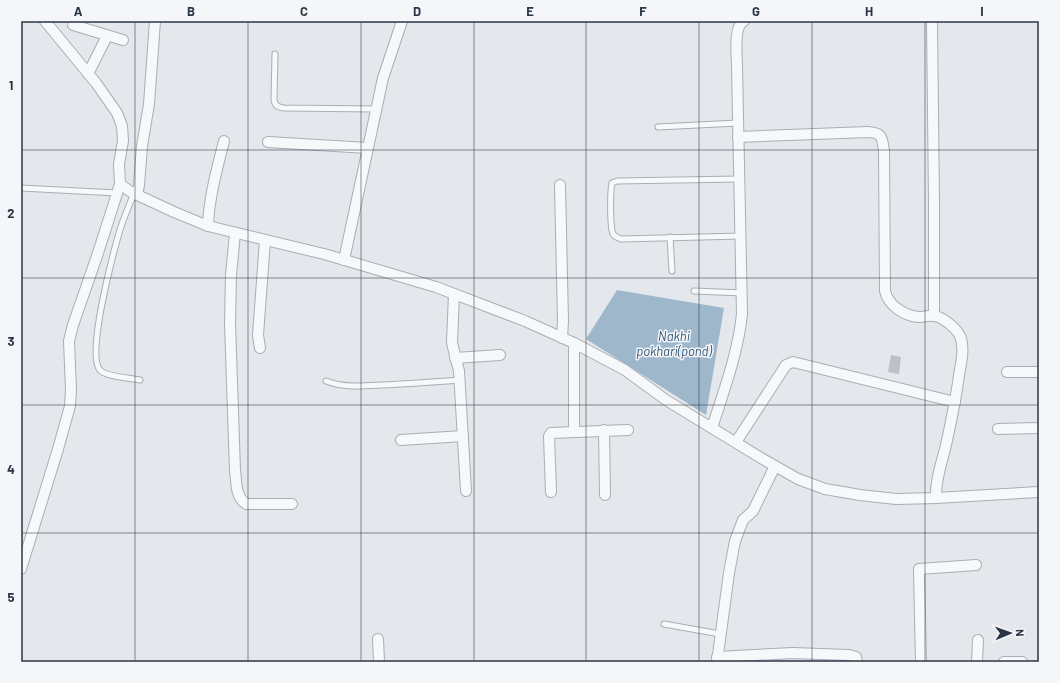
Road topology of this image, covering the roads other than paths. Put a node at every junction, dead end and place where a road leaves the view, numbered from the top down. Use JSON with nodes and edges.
{"nodes":[{"id":1,"x":45,"y":21,"type":"edge"},
{"id":2,"x":155,"y":21,"type":"edge"},
{"id":3,"x":402,"y":21,"type":"edge"},
{"id":4,"x":744,"y":21,"type":"edge"},
{"id":5,"x":932,"y":21,"type":"edge"},
{"id":6,"x":72,"y":25,"type":"dead end"},
{"id":7,"x":107,"y":36,"type":"junction"},
{"id":8,"x":123,"y":40,"type":"dead end"},
{"id":9,"x":275,"y":54,"type":"dead end"},
{"id":10,"x":88,"y":74,"type":"junction"},
{"id":11,"x":377,"y":109,"type":"junction"},
{"id":12,"x":738,"y":123,"type":"junction"},
{"id":13,"x":658,"y":127,"type":"dead end"},
{"id":14,"x":738,"y":137,"type":"junction"},
{"id":15,"x":224,"y":141,"type":"dead end"},
{"id":16,"x":268,"y":142,"type":"dead end"},
{"id":17,"x":368,"y":148,"type":"junction"},
{"id":18,"x":739,"y":179,"type":"junction"},
{"id":19,"x":560,"y":185,"type":"dead end"},
{"id":20,"x":21,"y":188,"type":"edge"},
{"id":21,"x":127,"y":191,"type":"junction"},
{"id":22,"x":208,"y":226,"type":"junction"},
{"id":23,"x":235,"y":233,"type":"junction"},
{"id":24,"x":741,"y":236,"type":"junction"},
{"id":25,"x":670,"y":237,"type":"junction"},
{"id":26,"x":265,"y":240,"type":"junction"},
{"id":27,"x":344,"y":260,"type":"junction"},
{"id":28,"x":672,"y":270,"type":"dead end"},
{"id":29,"x":694,"y":291,"type":"dead end"},
{"id":30,"x":743,"y":293,"type":"junction"},
{"id":31,"x":454,"y":294,"type":"junction"},
{"id":32,"x":934,"y":316,"type":"junction"},
{"id":33,"x":562,"y":338,"type":"junction"},
{"id":34,"x":574,"y":343,"type":"junction"},
{"id":35,"x":260,"y":348,"type":"dead end"},
{"id":36,"x":500,"y":355,"type":"dead end"},
{"id":37,"x":455,"y":358,"type":"junction"},
{"id":38,"x":1007,"y":372,"type":"dead end"},
{"id":39,"x":1039,"y":372,"type":"edge"},
{"id":40,"x":140,"y":380,"type":"dead end"},
{"id":41,"x":460,"y":380,"type":"junction"},
{"id":42,"x":326,"y":381,"type":"dead end"},
{"id":43,"x":955,"y":402,"type":"junction"},
{"id":44,"x":712,"y":428,"type":"junction"},
{"id":45,"x":1039,"y":428,"type":"edge"},
{"id":46,"x":998,"y":429,"type":"dead end"},
{"id":47,"x":604,"y":430,"type":"junction"},
{"id":48,"x":628,"y":430,"type":"dead end"},
{"id":49,"x":574,"y":431,"type":"junction"},
{"id":50,"x":463,"y":436,"type":"junction"},
{"id":51,"x":401,"y":440,"type":"dead end"},
{"id":52,"x":736,"y":442,"type":"junction"},
{"id":53,"x":774,"y":466,"type":"junction"},
{"id":54,"x":466,"y":491,"type":"dead end"},
{"id":55,"x":551,"y":492,"type":"dead end"},
{"id":56,"x":1039,"y":492,"type":"edge"},
{"id":57,"x":605,"y":495,"type":"dead end"},
{"id":58,"x":936,"y":498,"type":"junction"},
{"id":59,"x":292,"y":504,"type":"dead end"},
{"id":60,"x":976,"y":565,"type":"dead end"},
{"id":61,"x":21,"y":569,"type":"edge"},
{"id":62,"x":664,"y":624,"type":"dead end"},
{"id":63,"x":720,"y":634,"type":"junction"},
{"id":64,"x":378,"y":639,"type":"dead end"},
{"id":65,"x":978,"y":640,"type":"dead end"},
{"id":66,"x":765,"y":658,"type":"edge"},
{"id":67,"x":793,"y":658,"type":"edge"},
{"id":68,"x":717,"y":659,"type":"edge"},
{"id":69,"x":379,"y":662,"type":"edge"},
{"id":70,"x":857,"y":662,"type":"edge"},
{"id":71,"x":921,"y":662,"type":"edge"},
{"id":72,"x":977,"y":662,"type":"edge"},
{"id":73,"x":1004,"y":662,"type":"edge"},
{"id":74,"x":1022,"y":662,"type":"edge"}],
"edges":[{"from":1,"to":10,"type":"street"},
{"from":2,"to":21,"type":"street"},
{"from":3,"to":11,"type":"street"},
{"from":4,"to":12,"type":"street"},
{"from":5,"to":32,"type":"street"},
{"from":6,"to":7,"type":"street"},
{"from":7,"to":8,"type":"street"},
{"from":7,"to":10,"type":"street"},
{"from":9,"to":11,"type":"lane"},
{"from":10,"to":21,"type":"street"},
{"from":11,"to":17,"type":"street"},
{"from":12,"to":13,"type":"lane"},
{"from":12,"to":14,"type":"street"},
{"from":14,"to":18,"type":"street"},
{"from":14,"to":32,"type":"street"},
{"from":15,"to":22,"type":"street"},
{"from":16,"to":17,"type":"street"},
{"from":17,"to":27,"type":"street"},
{"from":18,"to":24,"type":"street"},
{"from":18,"to":25,"type":"lane"},
{"from":19,"to":33,"type":"street"},
{"from":20,"to":21,"type":"lane"},
{"from":21,"to":22,"type":"street"},
{"from":21,"to":40,"type":"lane"},
{"from":21,"to":61,"type":"street"},
{"from":22,"to":23,"type":"street"},
{"from":23,"to":26,"type":"street"},
{"from":23,"to":59,"type":"street"},
{"from":24,"to":25,"type":"lane"},
{"from":24,"to":30,"type":"street"},
{"from":25,"to":28,"type":"lane"},
{"from":26,"to":27,"type":"street"},
{"from":26,"to":35,"type":"street"},
{"from":27,"to":31,"type":"street"},
{"from":29,"to":30,"type":"lane"},
{"from":30,"to":44,"type":"street"},
{"from":31,"to":33,"type":"street"},
{"from":31,"to":37,"type":"street"},
{"from":32,"to":43,"type":"street"},
{"from":33,"to":34,"type":"street"},
{"from":34,"to":44,"type":"street"},
{"from":34,"to":49,"type":"street"},
{"from":36,"to":37,"type":"street"},
{"from":37,"to":41,"type":"street"},
{"from":38,"to":39,"type":"street"},
{"from":41,"to":42,"type":"lane"},
{"from":41,"to":50,"type":"street"},
{"from":43,"to":52,"type":"street"},
{"from":43,"to":58,"type":"street"},
{"from":44,"to":52,"type":"street"},
{"from":45,"to":46,"type":"street"},
{"from":47,"to":48,"type":"street"},
{"from":47,"to":49,"type":"street"},
{"from":47,"to":57,"type":"street"},
{"from":49,"to":55,"type":"street"},
{"from":50,"to":51,"type":"street"},
{"from":50,"to":54,"type":"street"},
{"from":52,"to":53,"type":"street"},
{"from":53,"to":58,"type":"street"},
{"from":53,"to":63,"type":"street"},
{"from":56,"to":58,"type":"street"},
{"from":60,"to":71,"type":"street"},
{"from":62,"to":63,"type":"lane"},
{"from":63,"to":68,"type":"street"},
{"from":64,"to":69,"type":"street"},
{"from":65,"to":72,"type":"street"},
{"from":66,"to":67,"type":"street"},
{"from":66,"to":68,"type":"street"},
{"from":67,"to":70,"type":"street"},
{"from":73,"to":74,"type":"street"}]}
